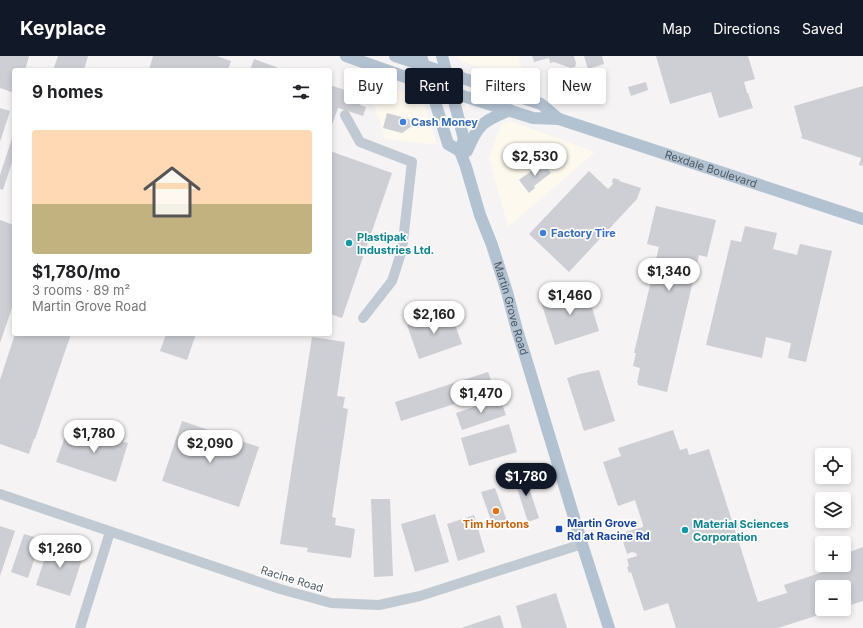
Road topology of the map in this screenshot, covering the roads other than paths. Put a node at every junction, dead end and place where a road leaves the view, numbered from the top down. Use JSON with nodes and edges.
{"nodes":[{"id":1,"x":346,"y":56,"type":"edge"},
{"id":2,"x":395,"y":56,"type":"edge"},
{"id":3,"x":442,"y":56,"type":"edge"},
{"id":4,"x":423,"y":61,"type":"edge"},
{"id":5,"x":436,"y":68,"type":"edge"},
{"id":6,"x":445,"y":68,"type":"edge"},
{"id":7,"x":405,"y":77,"type":"edge"},
{"id":8,"x":463,"y":79,"type":"edge"},
{"id":9,"x":463,"y":96,"type":"edge"},
{"id":10,"x":436,"y":104,"type":"edge"},
{"id":11,"x":455,"y":104,"type":"edge"},
{"id":12,"x":510,"y":110,"type":"junction"},
{"id":13,"x":345,"y":115,"type":"dead end"},
{"id":14,"x":559,"y":119,"type":"junction"},
{"id":15,"x":462,"y":155,"type":"junction"},
{"id":16,"x":863,"y":219,"type":"edge"},
{"id":17,"x":363,"y":318,"type":"dead end"},
{"id":18,"x":0,"y":494,"type":"edge"},
{"id":19,"x":110,"y":532,"type":"junction"},
{"id":20,"x":582,"y":544,"type":"junction"},
{"id":21,"x":80,"y":628,"type":"edge"},
{"id":22,"x":609,"y":628,"type":"edge"}],
"edges":[{"from":1,"to":7,"type":"main road","name":"Rexdale Boulevard"},
{"from":2,"to":4,"type":"main road","name":"Rexdale Boulevard"},
{"from":3,"to":6,"type":"main road","name":"Martin Grove Road"},
{"from":4,"to":5,"type":"main road","name":"Rexdale Boulevard"},
{"from":8,"to":14,"type":"main road","name":"Rexdale Boulevard"},
{"from":9,"to":12,"type":"main road","name":"Rexdale Boulevard"},
{"from":10,"to":15,"type":"main road"},
{"from":11,"to":15,"type":"main road","name":"Martin Grove Road"},
{"from":12,"to":14,"type":"main road","name":"Rexdale Boulevard"},
{"from":12,"to":15,"type":"main road"},
{"from":13,"to":17,"type":"street"},
{"from":14,"to":16,"type":"main road","name":"Rexdale Boulevard"},
{"from":15,"to":20,"type":"main road","name":"Martin Grove Road"},
{"from":18,"to":19,"type":"street","name":"Racine Road"},
{"from":19,"to":20,"type":"street","name":"Racine Road"},
{"from":19,"to":21,"type":"street"},
{"from":20,"to":22,"type":"main road","name":"Martin Grove Road"}]}
